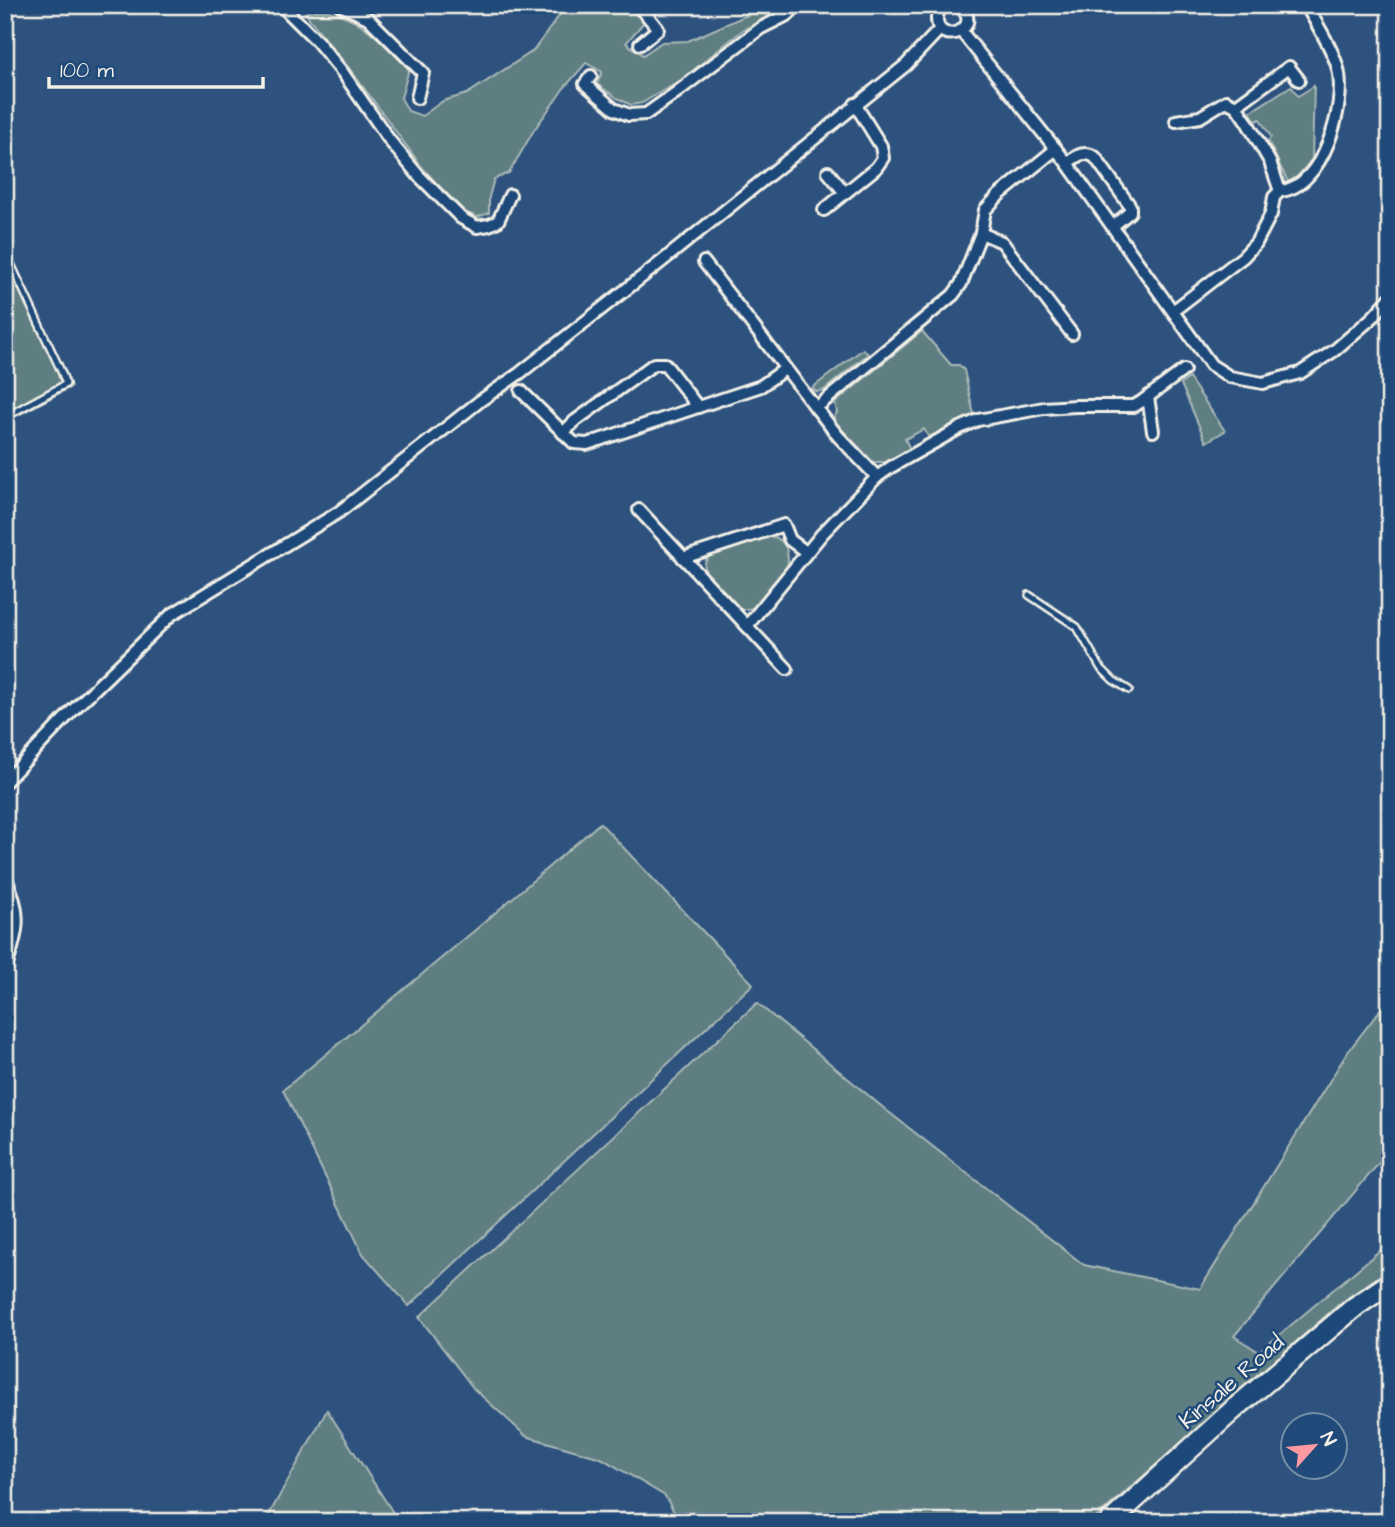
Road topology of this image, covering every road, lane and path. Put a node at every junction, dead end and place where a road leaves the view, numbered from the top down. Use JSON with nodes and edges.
{"nodes":[{"id":1,"x":298,"y":5,"type":"edge"},
{"id":2,"x":340,"y":5,"type":"edge"},
{"id":3,"x":636,"y":5,"type":"edge"},
{"id":4,"x":796,"y":5,"type":"edge"},
{"id":5,"x":1307,"y":5,"type":"edge"},
{"id":6,"x":942,"y":6,"type":"edge"},
{"id":7,"x":283,"y":7,"type":"edge"},
{"id":8,"x":965,"y":7,"type":"edge"},
{"id":9,"x":940,"y":29,"type":"junction"},
{"id":10,"x":961,"y":31,"type":"junction"},
{"id":11,"x":640,"y":44,"type":"dead end"},
{"id":12,"x":592,"y":76,"type":"dead end"},
{"id":13,"x":1299,"y":80,"type":"dead end"},
{"id":14,"x":417,"y":98,"type":"dead end"},
{"id":15,"x":855,"y":104,"type":"junction"},
{"id":16,"x":1236,"y":106,"type":"junction"},
{"id":17,"x":1177,"y":121,"type":"dead end"},
{"id":18,"x":1056,"y":149,"type":"junction"},
{"id":19,"x":1067,"y":163,"type":"junction"},
{"id":20,"x":828,"y":172,"type":"dead end"},
{"id":21,"x":1280,"y":191,"type":"junction"},
{"id":22,"x":845,"y":193,"type":"junction"},
{"id":23,"x":510,"y":195,"type":"dead end"},
{"id":24,"x":824,"y":210,"type":"dead end"},
{"id":25,"x":1113,"y":226,"type":"junction"},
{"id":26,"x":981,"y":233,"type":"junction"},
{"id":27,"x":5,"y":251,"type":"edge"},
{"id":28,"x":704,"y":262,"type":"dead end"},
{"id":29,"x":1390,"y":298,"type":"edge"},
{"id":30,"x":1173,"y":310,"type":"junction"},
{"id":31,"x":1072,"y":334,"type":"dead end"},
{"id":32,"x":785,"y":369,"type":"junction"},
{"id":33,"x":1184,"y":370,"type":"dead end"},
{"id":34,"x":521,"y":391,"type":"dead end"},
{"id":35,"x":1148,"y":397,"type":"junction"},
{"id":36,"x":698,"y":407,"type":"junction"},
{"id":37,"x":816,"y":408,"type":"junction"},
{"id":38,"x":5,"y":416,"type":"edge"},
{"id":39,"x":1153,"y":431,"type":"dead end"},
{"id":40,"x":563,"y":433,"type":"junction"},
{"id":41,"x":877,"y":477,"type":"junction"},
{"id":42,"x":639,"y":510,"type":"dead end"},
{"id":43,"x":806,"y":552,"type":"junction"},
{"id":44,"x":683,"y":558,"type":"junction"},
{"id":45,"x":1028,"y":595,"type":"dead end"},
{"id":46,"x":747,"y":626,"type":"junction"},
{"id":47,"x":787,"y":669,"type":"dead end"},
{"id":48,"x":1129,"y":690,"type":"dead end"},
{"id":49,"x":5,"y":782,"type":"edge"},
{"id":50,"x":5,"y":877,"type":"edge"},
{"id":51,"x":5,"y":970,"type":"edge"},
{"id":52,"x":1390,"y":1283,"type":"edge"},
{"id":53,"x":1110,"y":1522,"type":"edge"}],
"edges":[{"from":1,"to":7,"type":"street"},
{"from":2,"to":14,"type":"street"},
{"from":3,"to":11,"type":"street"},
{"from":4,"to":12,"type":"street"},
{"from":5,"to":21,"type":"street"},
{"from":6,"to":9,"type":"street"},
{"from":7,"to":23,"type":"street"},
{"from":8,"to":10,"type":"street"},
{"from":9,"to":10,"type":"street"},
{"from":9,"to":15,"type":"street"},
{"from":10,"to":18,"type":"street"},
{"from":13,"to":16,"type":"street"},
{"from":15,"to":22,"type":"street"},
{"from":15,"to":49,"type":"street"},
{"from":16,"to":17,"type":"street"},
{"from":16,"to":21,"type":"street"},
{"from":18,"to":19,"type":"street"},
{"from":18,"to":26,"type":"street"},
{"from":19,"to":25,"type":"street"},
{"from":19,"to":25,"type":"street"},
{"from":20,"to":22,"type":"street"},
{"from":21,"to":30,"type":"street"},
{"from":22,"to":24,"type":"street"},
{"from":25,"to":30,"type":"street"},
{"from":26,"to":31,"type":"street"},
{"from":26,"to":37,"type":"street"},
{"from":27,"to":38,"type":"lane"},
{"from":28,"to":32,"type":"street"},
{"from":29,"to":30,"type":"street"},
{"from":32,"to":36,"type":"street"},
{"from":32,"to":37,"type":"street"},
{"from":33,"to":35,"type":"street"},
{"from":34,"to":40,"type":"street"},
{"from":35,"to":39,"type":"street"},
{"from":35,"to":41,"type":"street"},
{"from":36,"to":40,"type":"street"},
{"from":36,"to":40,"type":"street"},
{"from":37,"to":41,"type":"street"},
{"from":41,"to":43,"type":"street"},
{"from":42,"to":44,"type":"street"},
{"from":43,"to":44,"type":"street"},
{"from":43,"to":46,"type":"street"},
{"from":44,"to":46,"type":"street"},
{"from":45,"to":48,"type":"lane"},
{"from":46,"to":47,"type":"street"},
{"from":50,"to":51,"type":"street"},
{"from":52,"to":53,"type":"highway","name":"Kinsale Road"}]}
